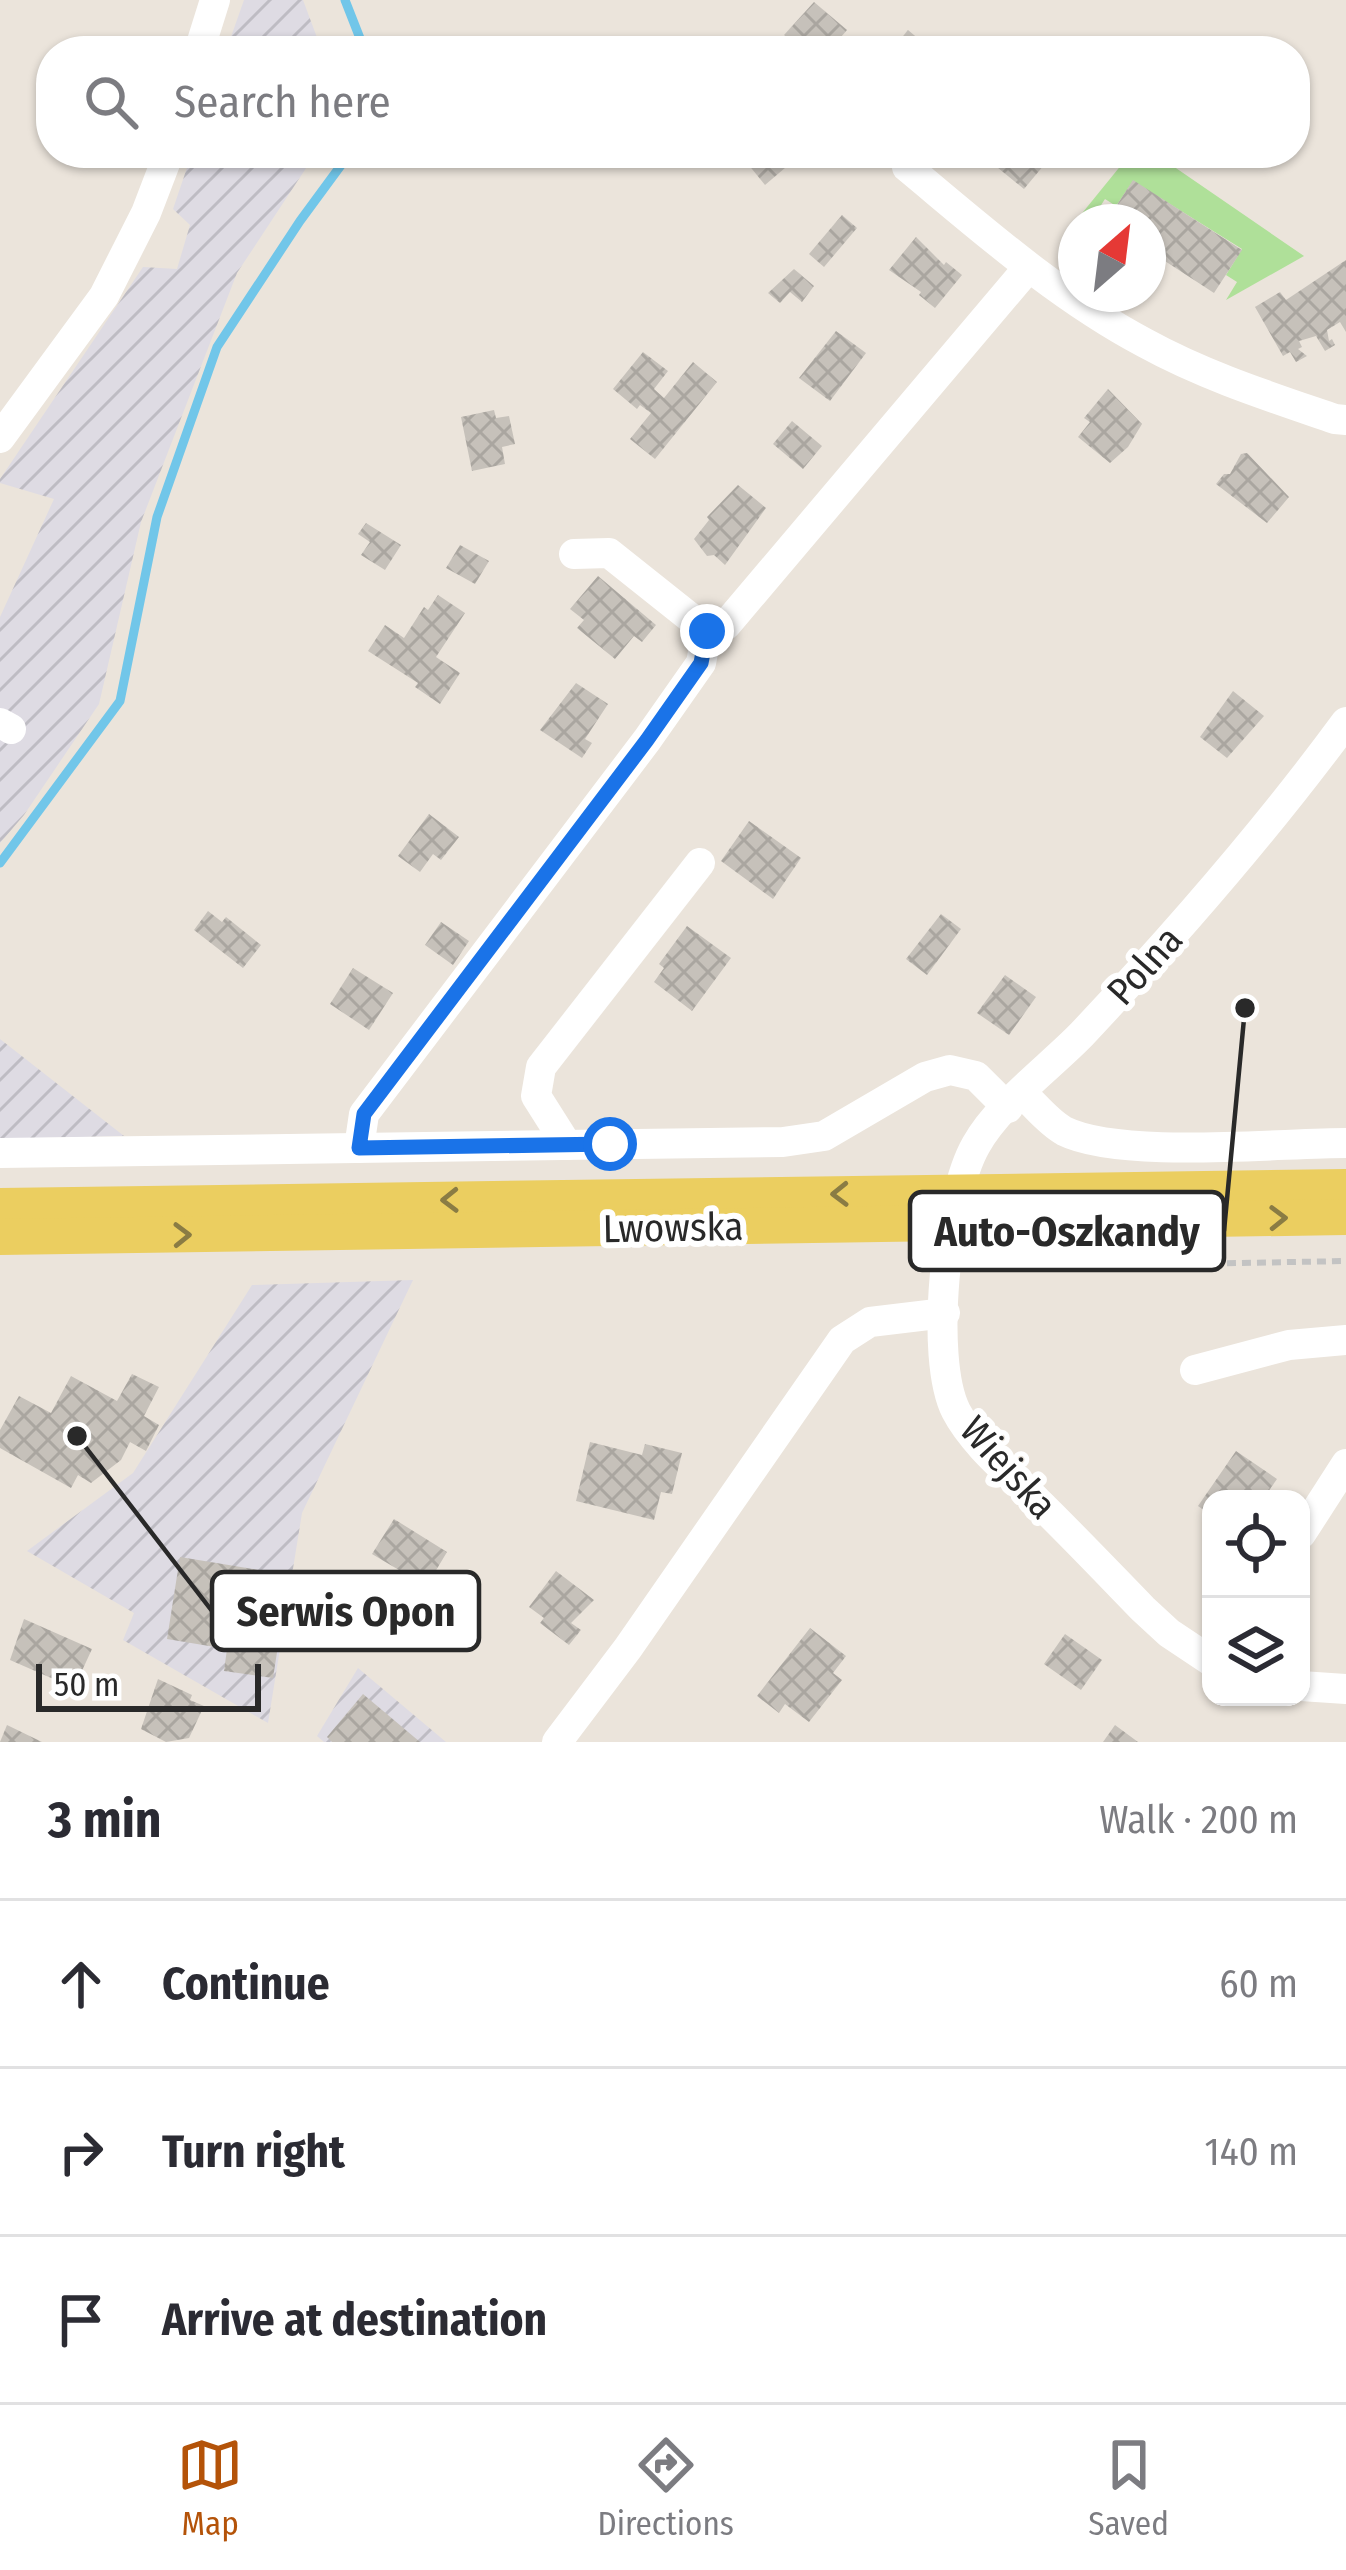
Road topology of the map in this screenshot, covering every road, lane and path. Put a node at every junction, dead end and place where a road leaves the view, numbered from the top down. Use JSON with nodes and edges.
{"nodes":[{"id":1,"x":214,"y":0,"type":"edge"},
{"id":2,"x":203,"y":36,"type":"edge"},
{"id":3,"x":163,"y":168,"type":"edge"},
{"id":4,"x":909,"y":168,"type":"edge"},
{"id":5,"x":1028,"y":268,"type":"junction"},
{"id":6,"x":1346,"y":420,"type":"edge"},
{"id":7,"x":0,"y":438,"type":"edge"},
{"id":8,"x":574,"y":554,"type":"dead end"},
{"id":9,"x":707,"y":631,"type":"junction"},
{"id":10,"x":1346,"y":722,"type":"edge"},
{"id":11,"x":700,"y":863,"type":"dead end"},
{"id":12,"x":1015,"y":1100,"type":"junction"},
{"id":13,"x":1346,"y":1143,"type":"edge"},
{"id":14,"x":567,"y":1145,"type":"junction"},
{"id":15,"x":359,"y":1148,"type":"junction"},
{"id":16,"x":65,"y":1151,"type":"junction"},
{"id":17,"x":0,"y":1153,"type":"edge"},
{"id":18,"x":1346,"y":1187,"type":"edge"},
{"id":19,"x":64,"y":1205,"type":"junction"},
{"id":20,"x":0,"y":1207,"type":"edge"},
{"id":21,"x":954,"y":1208,"type":"junction"},
{"id":22,"x":1346,"y":1217,"type":"edge"},
{"id":23,"x":0,"y":1237,"type":"edge"},
{"id":24,"x":1346,"y":1261,"type":"edge"},
{"id":25,"x":968,"y":1268,"type":"dead end"},
{"id":26,"x":945,"y":1313,"type":"junction"},
{"id":27,"x":1346,"y":1340,"type":"edge"},
{"id":28,"x":1195,"y":1370,"type":"dead end"},
{"id":29,"x":1346,"y":1464,"type":"edge"},
{"id":30,"x":1310,"y":1520,"type":"edge"},
{"id":31,"x":1202,"y":1655,"type":"edge"},
{"id":32,"x":1310,"y":1687,"type":"edge"},
{"id":33,"x":1346,"y":1689,"type":"edge"},
{"id":34,"x":557,"y":1742,"type":"edge"}],
"edges":[{"from":1,"to":2,"type":"street"},
{"from":3,"to":7,"type":"street"},
{"from":4,"to":5,"type":"street"},
{"from":5,"to":6,"type":"street"},
{"from":5,"to":9,"type":"street"},
{"from":8,"to":9,"type":"street"},
{"from":9,"to":15,"type":"street"},
{"from":10,"to":12,"type":"street","name":"Polna"},
{"from":11,"to":14,"type":"street"},
{"from":12,"to":13,"type":"street"},
{"from":12,"to":14,"type":"street"},
{"from":12,"to":21,"type":"street","name":"Polna"},
{"from":14,"to":15,"type":"street"},
{"from":15,"to":16,"type":"street"},
{"from":16,"to":17,"type":"street"},
{"from":16,"to":19,"type":"street"},
{"from":18,"to":21,"type":"main road","name":"Lwowska"},
{"from":19,"to":20,"type":"main road","name":"Lwowska"},
{"from":21,"to":19,"type":"main road","name":"Lwowska","one_way":true},
{"from":21,"to":22,"type":"main road","name":"Lwowska","one_way":true},
{"from":23,"to":21,"type":"main road","name":"Lwowska","one_way":true},
{"from":21,"to":26,"type":"street","name":"Wiejska"},
{"from":24,"to":25,"type":"path"},
{"from":26,"to":31,"type":"street","name":"Wiejska"},
{"from":26,"to":34,"type":"street"},
{"from":27,"to":28,"type":"street"},
{"from":29,"to":30,"type":"street"},
{"from":32,"to":33,"type":"street"}]}
